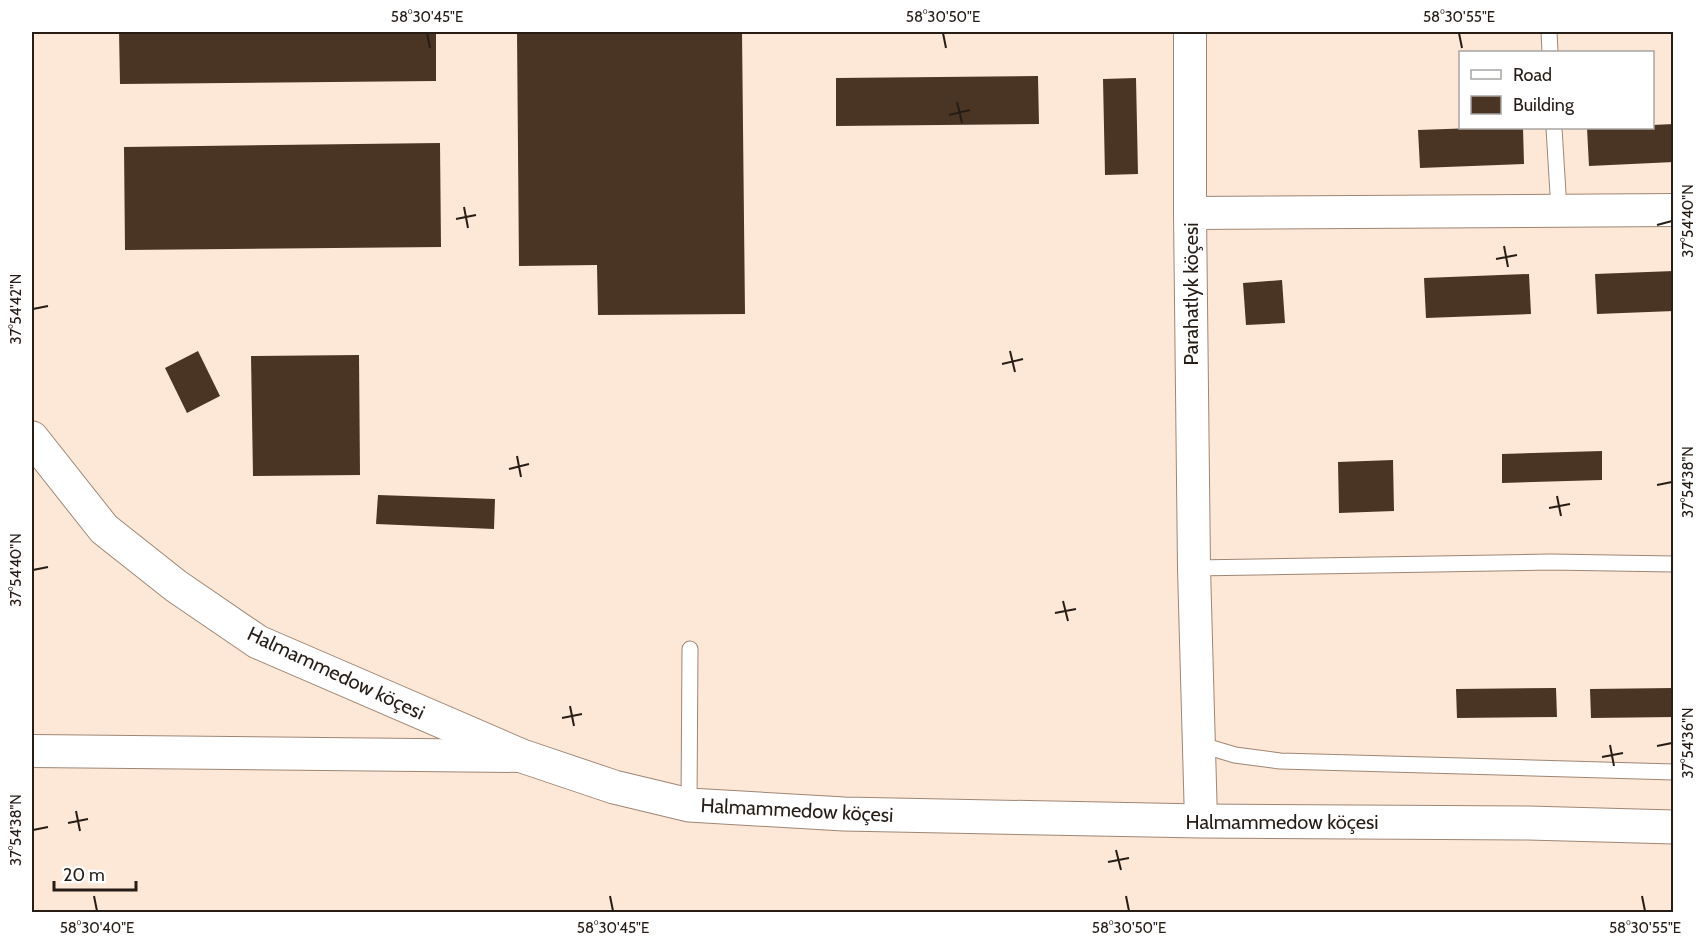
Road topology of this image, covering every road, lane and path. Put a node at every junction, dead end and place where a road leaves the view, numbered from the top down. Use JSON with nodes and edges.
{"nodes":[{"id":1,"x":1190,"y":32,"type":"edge"},
{"id":2,"x":1549,"y":32,"type":"edge"},
{"id":3,"x":1550,"y":51,"type":"edge"},
{"id":4,"x":1554,"y":129,"type":"edge"},
{"id":5,"x":1559,"y":210,"type":"junction"},
{"id":6,"x":1674,"y":210,"type":"edge"},
{"id":7,"x":1190,"y":213,"type":"junction"},
{"id":8,"x":32,"y":438,"type":"edge"},
{"id":9,"x":1674,"y":564,"type":"edge"},
{"id":10,"x":1194,"y":568,"type":"junction"},
{"id":11,"x":690,"y":649,"type":"dead end"},
{"id":12,"x":1198,"y":744,"type":"junction"},
{"id":13,"x":32,"y":751,"type":"edge"},
{"id":14,"x":522,"y":756,"type":"junction"},
{"id":15,"x":1674,"y":772,"type":"edge"},
{"id":16,"x":689,"y":805,"type":"junction"},
{"id":17,"x":1201,"y":821,"type":"junction"},
{"id":18,"x":1674,"y":827,"type":"edge"}],
"edges":[{"from":1,"to":7,"type":"street"},
{"from":2,"to":3,"type":"lane"},
{"from":4,"to":5,"type":"lane"},
{"from":5,"to":6,"type":"street","name":"Parahatlyk köçesi"},
{"from":5,"to":7,"type":"street","name":"Parahatlyk köçesi"},
{"from":7,"to":10,"type":"street","name":"Parahatlyk köçesi"},
{"from":8,"to":14,"type":"street","name":"Halmammedow köçesi"},
{"from":9,"to":10,"type":"lane"},
{"from":10,"to":12,"type":"street","name":"Parahatlyk köçesi"},
{"from":11,"to":16,"type":"lane"},
{"from":12,"to":15,"type":"lane"},
{"from":12,"to":17,"type":"street","name":"Parahatlyk köçesi"},
{"from":13,"to":14,"type":"street"},
{"from":14,"to":16,"type":"street","name":"Halmammedow köçesi"},
{"from":16,"to":17,"type":"street","name":"Halmammedow köçesi"},
{"from":17,"to":18,"type":"street","name":"Halmammedow köçesi"}]}
